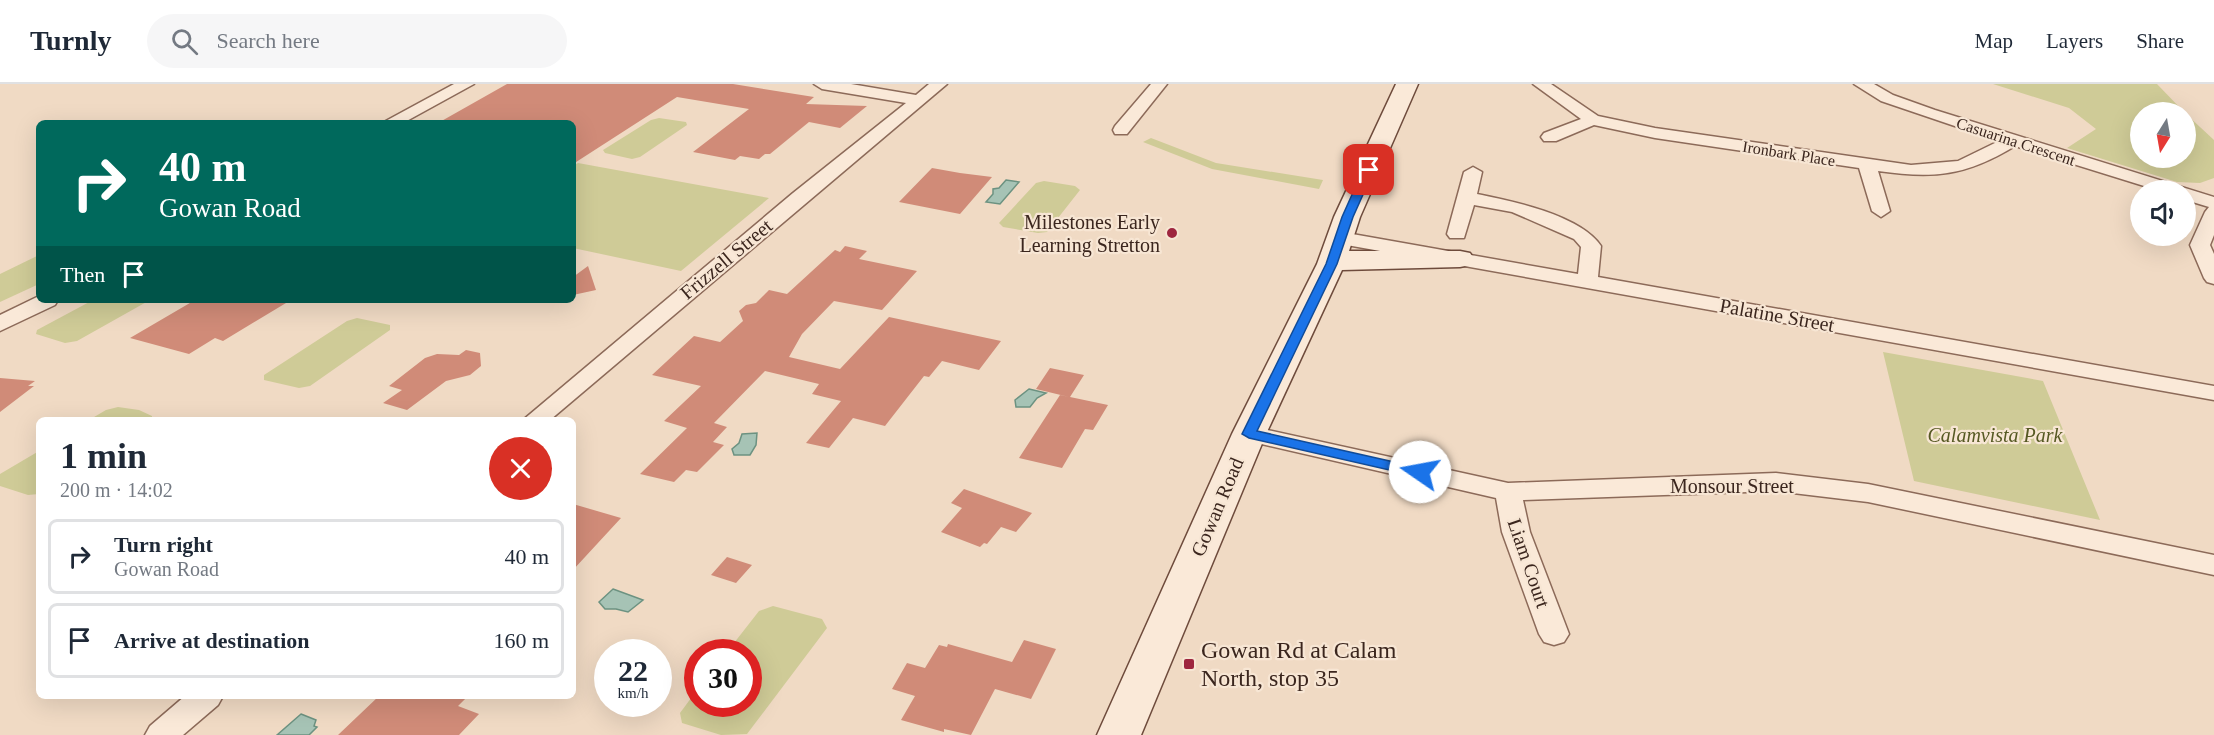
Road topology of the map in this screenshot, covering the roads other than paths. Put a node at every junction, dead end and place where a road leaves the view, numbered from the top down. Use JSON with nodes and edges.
{"nodes":[{"id":1,"x":466,"y":84,"type":"edge"},
{"id":2,"x":822,"y":84,"type":"edge"},
{"id":3,"x":939,"y":84,"type":"edge"},
{"id":4,"x":1159,"y":84,"type":"edge"},
{"id":5,"x":1407,"y":84,"type":"edge"},
{"id":6,"x":1541,"y":84,"type":"edge"},
{"id":7,"x":1862,"y":84,"type":"edge"},
{"id":8,"x":920,"y":100,"type":"junction"},
{"id":9,"x":396,"y":120,"type":"edge"},
{"id":10,"x":1593,"y":120,"type":"junction"},
{"id":11,"x":1121,"y":130,"type":"dead end"},
{"id":12,"x":1550,"y":137,"type":"dead end"},
{"id":13,"x":2012,"y":140,"type":"junction"},
{"id":14,"x":1867,"y":165,"type":"junction"},
{"id":15,"x":1473,"y":172,"type":"dead end"},
{"id":16,"x":2142,"y":180,"type":"edge"},
{"id":17,"x":2196,"y":197,"type":"edge"},
{"id":18,"x":1466,"y":198,"type":"junction"},
{"id":19,"x":2214,"y":203,"type":"edge"},
{"id":20,"x":1881,"y":211,"type":"dead end"},
{"id":21,"x":2214,"y":212,"type":"edge"},
{"id":22,"x":1458,"y":247,"type":"junction"},
{"id":23,"x":1336,"y":251,"type":"junction"},
{"id":24,"x":2214,"y":278,"type":"edge"},
{"id":25,"x":1587,"y":282,"type":"junction"},
{"id":26,"x":41,"y":303,"type":"edge"},
{"id":27,"x":0,"y":324,"type":"edge"},
{"id":28,"x":2214,"y":393,"type":"edge"},
{"id":29,"x":539,"y":417,"type":"edge"},
{"id":30,"x":1249,"y":434,"type":"junction"},
{"id":31,"x":1508,"y":492,"type":"junction"},
{"id":32,"x":2214,"y":565,"type":"edge"},
{"id":33,"x":1554,"y":634,"type":"dead end"},
{"id":34,"x":203,"y":699,"type":"edge"},
{"id":35,"x":161,"y":735,"type":"edge"},
{"id":36,"x":1119,"y":735,"type":"edge"}],
"edges":[{"from":1,"to":9,"type":"street"},
{"from":2,"to":8,"type":"street"},
{"from":3,"to":8,"type":"street","name":"Frizzell Street"},
{"from":4,"to":11,"type":"street"},
{"from":5,"to":23,"type":"main road","name":"Gowan Road"},
{"from":6,"to":10,"type":"street","name":"Ironbark Place"},
{"from":7,"to":13,"type":"street","name":"Casuarina Crescent"},
{"from":8,"to":29,"type":"street","name":"Frizzell Street"},
{"from":10,"to":12,"type":"street"},
{"from":10,"to":14,"type":"street","name":"Ironbark Place"},
{"from":13,"to":14,"type":"street","name":"Ironbark Place"},
{"from":13,"to":16,"type":"street","name":"Casuarina Crescent"},
{"from":14,"to":20,"type":"street"},
{"from":15,"to":18,"type":"street"},
{"from":17,"to":19,"type":"street"},
{"from":18,"to":22,"type":"street"},
{"from":18,"to":25,"type":"street"},
{"from":21,"to":24,"type":"street"},
{"from":22,"to":23,"type":"main road"},
{"from":22,"to":25,"type":"street","name":"Palatine Street"},
{"from":23,"to":30,"type":"main road","name":"Gowan Road"},
{"from":25,"to":28,"type":"street","name":"Palatine Street"},
{"from":26,"to":27,"type":"street"},
{"from":30,"to":31,"type":"street","name":"Monsour Street"},
{"from":30,"to":36,"type":"main road","name":"Gowan Road"},
{"from":31,"to":32,"type":"street","name":"Monsour Street"},
{"from":31,"to":33,"type":"street","name":"Liam Court"},
{"from":34,"to":35,"type":"street"}]}
